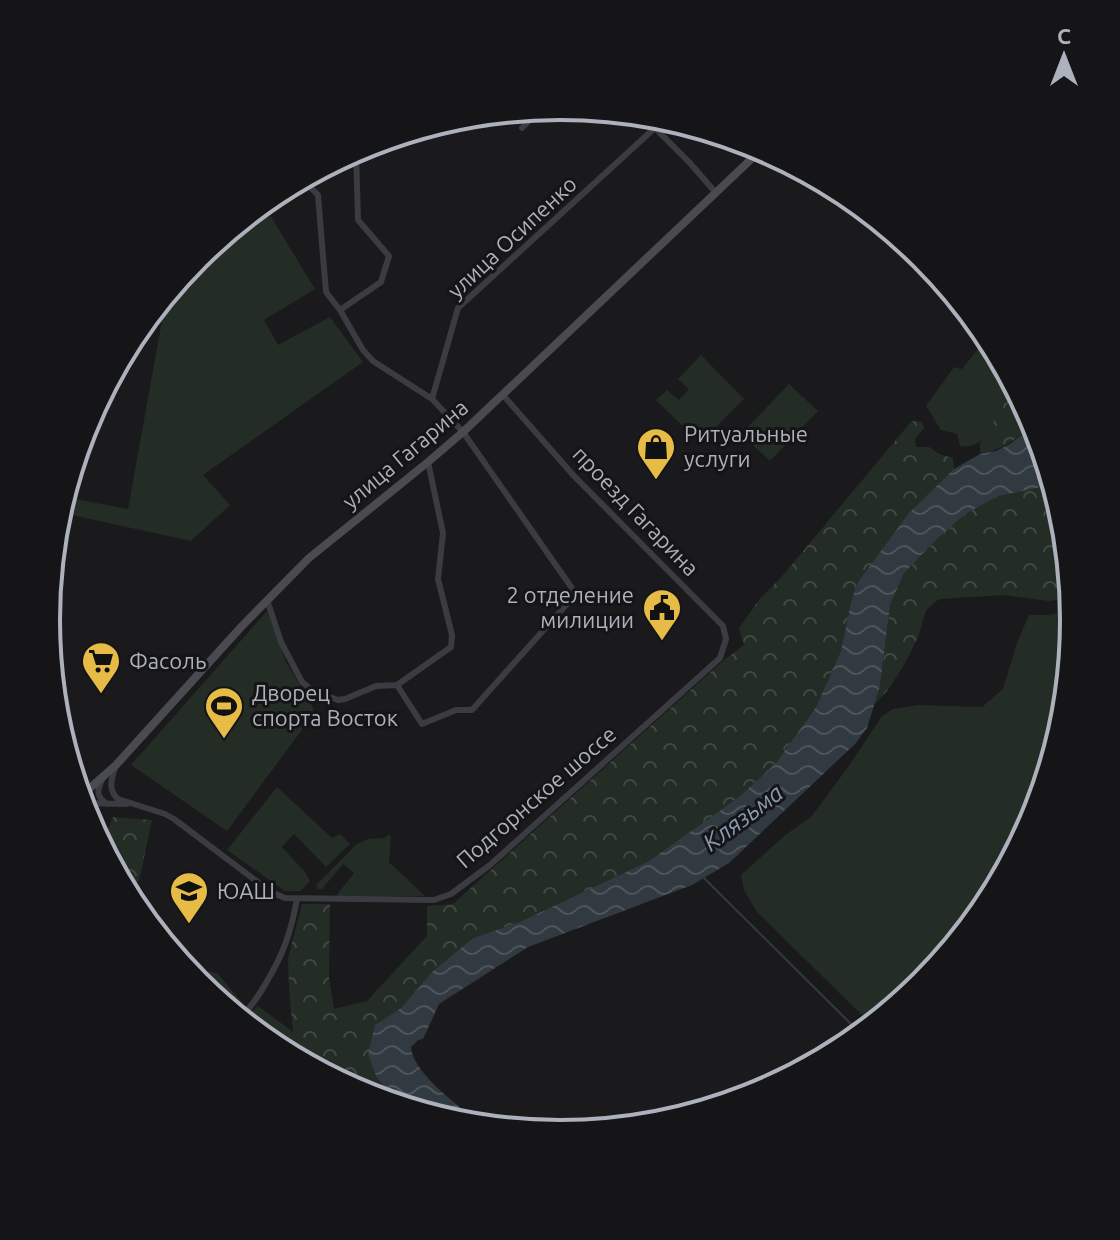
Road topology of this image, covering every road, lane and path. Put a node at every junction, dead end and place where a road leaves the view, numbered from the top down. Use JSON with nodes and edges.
{"nodes":[{"id":1,"x":529,"y":121,"type":"edge"},
{"id":2,"x":522,"y":128,"type":"dead end"},
{"id":3,"x":652,"y":129,"type":"edge"},
{"id":4,"x":659,"y":130,"type":"edge"},
{"id":5,"x":752,"y":158,"type":"edge"},
{"id":6,"x":356,"y":164,"type":"edge"},
{"id":7,"x":310,"y":187,"type":"edge"},
{"id":8,"x":716,"y":193,"type":"junction"},
{"id":9,"x":340,"y":310,"type":"junction"},
{"id":10,"x":503,"y":395,"type":"junction"},
{"id":11,"x":432,"y":399,"type":"junction"},
{"id":12,"x":463,"y":432,"type":"junction"},
{"id":13,"x":428,"y":462,"type":"junction"},
{"id":14,"x":267,"y":600,"type":"junction"},
{"id":15,"x":720,"y":658,"type":"joint"},
{"id":16,"x":397,"y":685,"type":"junction"},
{"id":17,"x":116,"y":765,"type":"junction"},
{"id":18,"x":103,"y":776,"type":"junction"},
{"id":19,"x":90,"y":788,"type":"edge"},
{"id":20,"x":95,"y":804,"type":"edge"},
{"id":21,"x":107,"y":804,"type":"junction"},
{"id":22,"x":138,"y":805,"type":"junction"},
{"id":23,"x":297,"y":899,"type":"junction"},
{"id":24,"x":247,"y":1010,"type":"edge"}],
"edges":[{"from":1,"to":2,"type":"street"},
{"from":3,"to":11,"type":"street","name":"улица Осипенко"},
{"from":4,"to":8,"type":"street"},
{"from":5,"to":8,"type":"main road","name":"улица Гагарина"},
{"from":6,"to":9,"type":"street"},
{"from":7,"to":9,"type":"street"},
{"from":8,"to":10,"type":"main road","name":"улица Гагарина"},
{"from":9,"to":11,"type":"street"},
{"from":10,"to":12,"type":"main road","name":"улица Гагарина"},
{"from":10,"to":15,"type":"street","name":"проезд Гагарина"},
{"from":11,"to":12,"type":"street"},
{"from":12,"to":13,"type":"main road","name":"улица Гагарина"},
{"from":12,"to":16,"type":"street"},
{"from":13,"to":14,"type":"main road","name":"улица Гагарина"},
{"from":13,"to":16,"type":"street"},
{"from":14,"to":16,"type":"street"},
{"from":14,"to":17,"type":"main road","name":"улица Гагарина"},
{"from":15,"to":23,"type":"street","name":"Подгорнское шоссе"},
{"from":17,"to":18,"type":"main road","name":"улица Гагарина"},
{"from":17,"to":22,"type":"street"},
{"from":18,"to":19,"type":"main road","name":"улица Гагарина"},
{"from":18,"to":21,"type":"street"},
{"from":20,"to":21,"type":"street"},
{"from":21,"to":22,"type":"street"},
{"from":22,"to":23,"type":"street","name":"Подгорнское шоссе"},
{"from":23,"to":24,"type":"street"}]}
